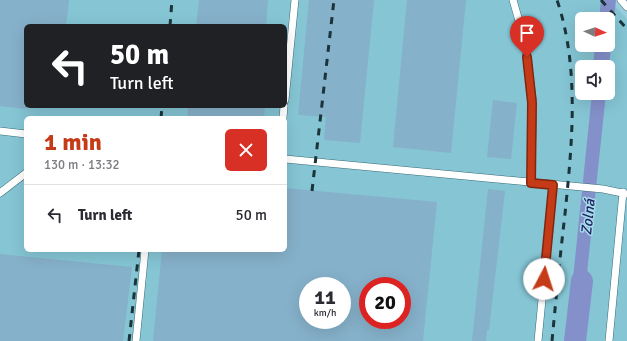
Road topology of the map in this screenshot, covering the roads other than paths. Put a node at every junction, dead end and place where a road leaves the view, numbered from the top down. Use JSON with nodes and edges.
{"nodes":[{"id":1,"x":295,"y":0,"type":"edge"},
{"id":2,"x":513,"y":0,"type":"edge"},
{"id":3,"x":621,"y":0,"type":"edge"},
{"id":4,"x":627,"y":7,"type":"edge"},
{"id":5,"x":287,"y":80,"type":"edge"},
{"id":6,"x":0,"y":131,"type":"edge"},
{"id":7,"x":24,"y":134,"type":"edge"},
{"id":8,"x":287,"y":159,"type":"edge"},
{"id":9,"x":24,"y":175,"type":"edge"},
{"id":10,"x":531,"y":183,"type":"junction"},
{"id":11,"x":553,"y":185,"type":"junction"},
{"id":12,"x":0,"y":193,"type":"edge"},
{"id":13,"x":625,"y":193,"type":"edge"},
{"id":14,"x":145,"y":252,"type":"edge"},
{"id":15,"x":136,"y":341,"type":"edge"},
{"id":16,"x":538,"y":341,"type":"edge"},
{"id":17,"x":609,"y":341,"type":"edge"}],
"edges":[{"from":1,"to":5,"type":"lane"},
{"from":2,"to":10,"type":"lane"},
{"from":3,"to":4,"type":"lane"},
{"from":6,"to":7,"type":"lane"},
{"from":8,"to":10,"type":"lane"},
{"from":9,"to":12,"type":"lane"},
{"from":10,"to":11,"type":"lane"},
{"from":11,"to":13,"type":"lane"},
{"from":11,"to":16,"type":"lane"},
{"from":13,"to":17,"type":"lane"},
{"from":14,"to":15,"type":"lane"}]}
